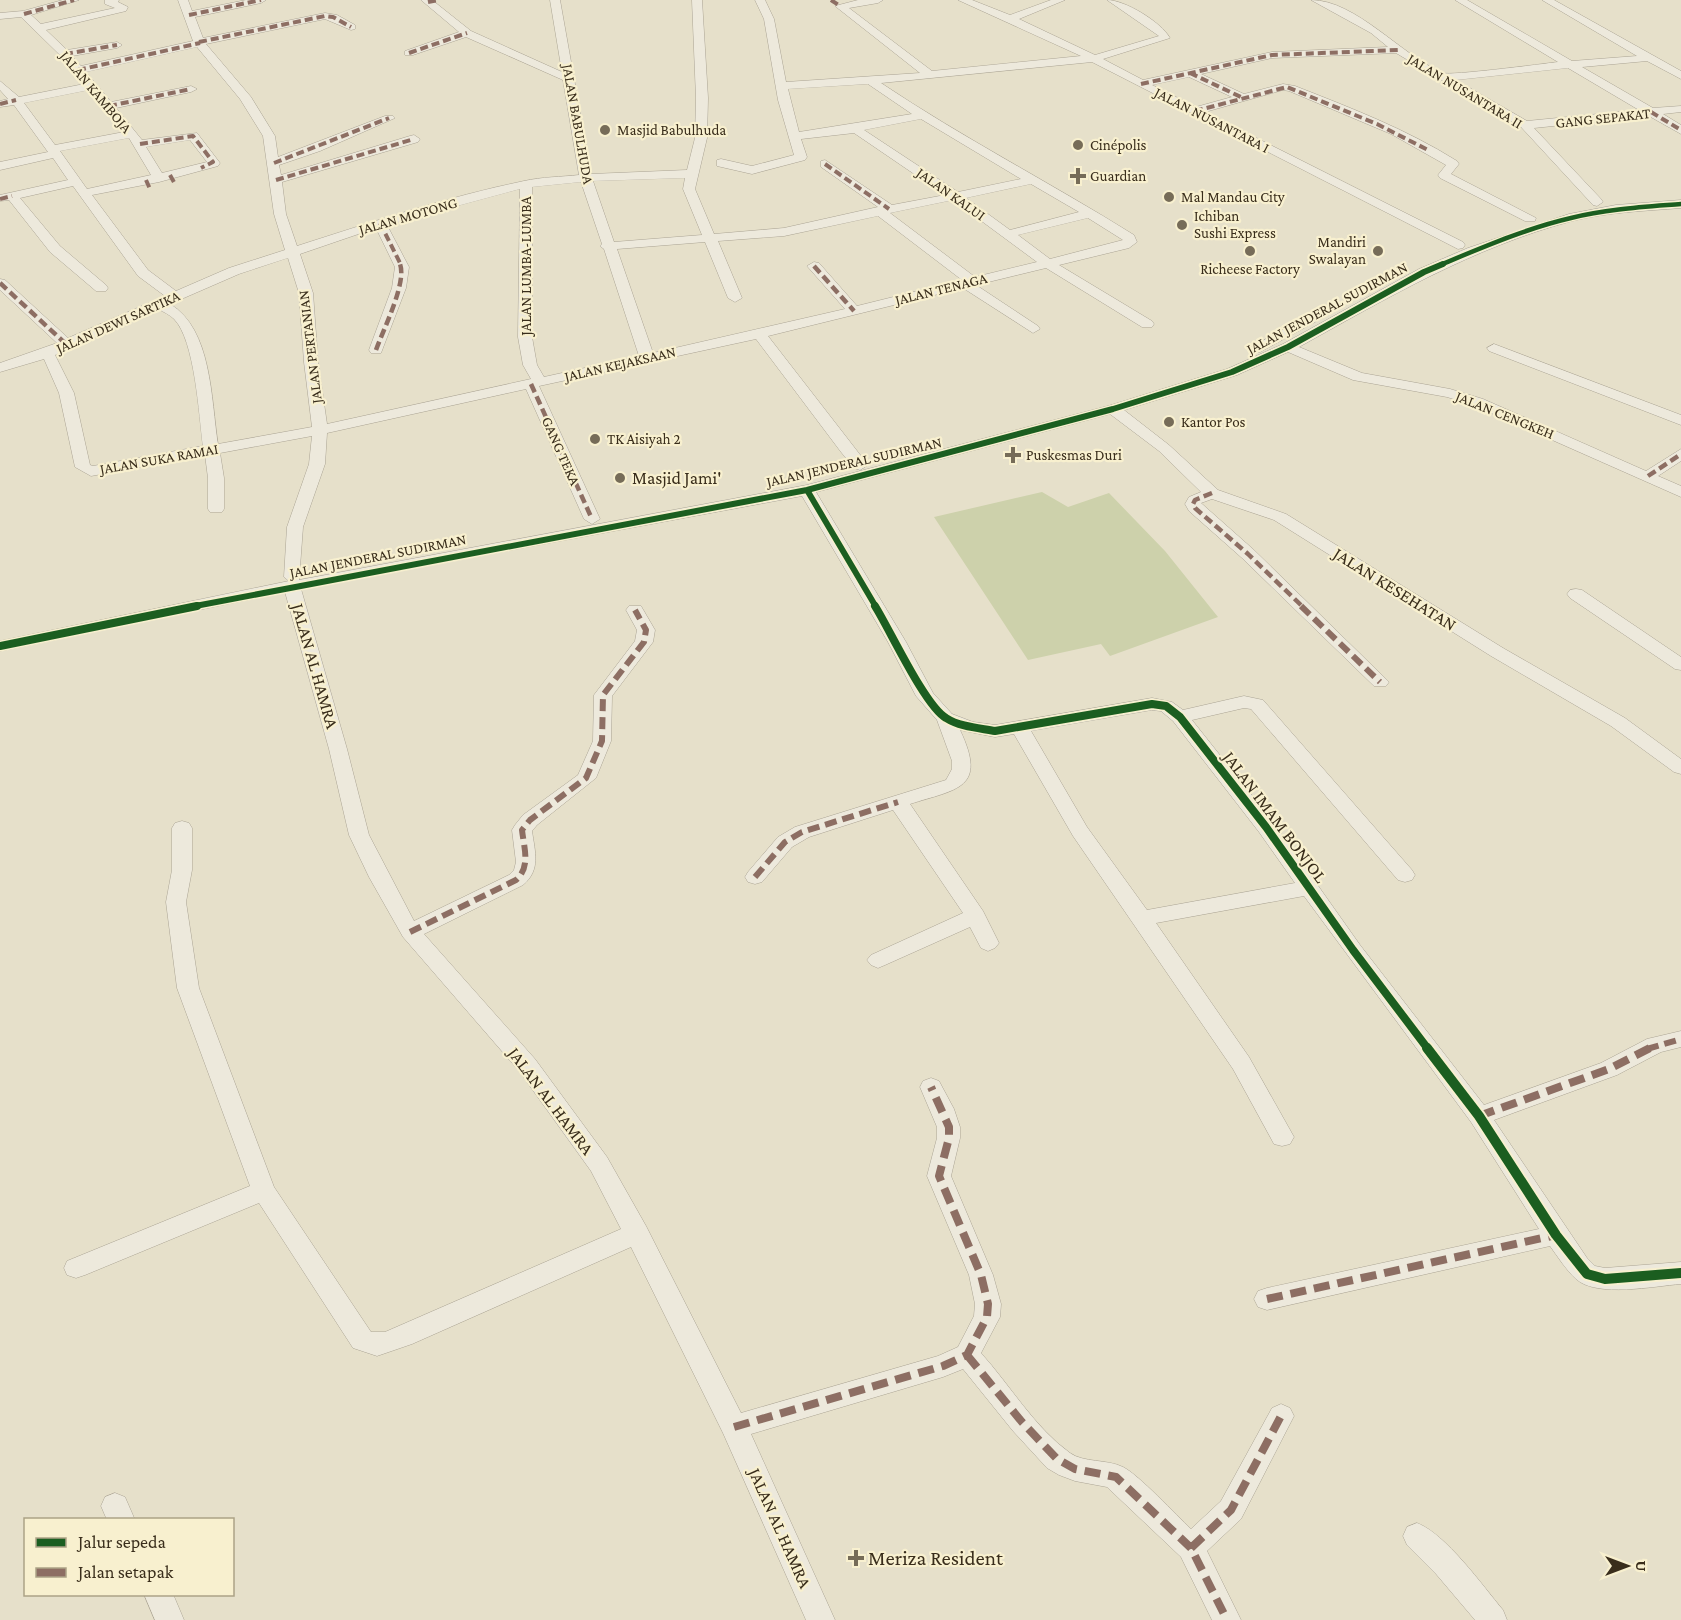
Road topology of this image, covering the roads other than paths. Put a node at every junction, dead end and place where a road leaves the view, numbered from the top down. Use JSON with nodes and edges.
{"nodes":[{"id":1,"x":74,"y":0,"type":"edge"},
{"id":2,"x":114,"y":0,"type":"edge"},
{"id":3,"x":183,"y":0,"type":"edge"},
{"id":4,"x":261,"y":0,"type":"edge"},
{"id":5,"x":555,"y":0,"type":"edge"},
{"id":6,"x":697,"y":0,"type":"edge"},
{"id":7,"x":760,"y":0,"type":"edge"},
{"id":8,"x":878,"y":0,"type":"edge"},
{"id":9,"x":963,"y":0,"type":"edge"},
{"id":10,"x":1060,"y":0,"type":"edge"},
{"id":11,"x":1112,"y":0,"type":"edge"},
{"id":12,"x":1316,"y":0,"type":"edge"},
{"id":13,"x":1460,"y":0,"type":"edge"},
{"id":14,"x":1547,"y":0,"type":"edge"},
{"id":15,"x":430,"y":1,"type":"edge"},
{"id":16,"x":836,"y":3,"type":"edge"},
{"id":17,"x":24,"y":14,"type":"junction"},
{"id":18,"x":189,"y":15,"type":"junction"},
{"id":19,"x":0,"y":16,"type":"edge"},
{"id":20,"x":1012,"y":18,"type":"junction"},
{"id":21,"x":351,"y":27,"type":"dead end"},
{"id":22,"x":39,"y":28,"type":"junction"},
{"id":23,"x":467,"y":33,"type":"junction"},
{"id":24,"x":200,"y":43,"type":"junction"},
{"id":25,"x":117,"y":45,"type":"dead end"},
{"id":26,"x":1398,"y":50,"type":"junction"},
{"id":27,"x":409,"y":52,"type":"dead end"},
{"id":28,"x":65,"y":54,"type":"junction"},
{"id":29,"x":1095,"y":57,"type":"junction"},
{"id":30,"x":1650,"y":58,"type":"junction"},
{"id":31,"x":1571,"y":66,"type":"junction"},
{"id":32,"x":78,"y":70,"type":"junction"},
{"id":33,"x":1190,"y":73,"type":"junction"},
{"id":34,"x":930,"y":75,"type":"junction"},
{"id":35,"x":1681,"y":76,"type":"edge"},
{"id":36,"x":1442,"y":78,"type":"junction"},
{"id":37,"x":570,"y":79,"type":"junction"},
{"id":38,"x":870,"y":81,"type":"junction"},
{"id":39,"x":0,"y":84,"type":"edge"},
{"id":40,"x":1141,"y":84,"type":"junction"},
{"id":41,"x":90,"y":86,"type":"junction"},
{"id":42,"x":782,"y":86,"type":"junction"},
{"id":43,"x":190,"y":89,"type":"dead end"},
{"id":44,"x":1243,"y":98,"type":"junction"},
{"id":45,"x":16,"y":100,"type":"junction"},
{"id":46,"x":0,"y":104,"type":"edge"},
{"id":47,"x":108,"y":106,"type":"junction"},
{"id":48,"x":1681,"y":109,"type":"edge"},
{"id":49,"x":1196,"y":111,"type":"junction"},
{"id":50,"x":1652,"y":112,"type":"junction"},
{"id":51,"x":920,"y":116,"type":"junction"},
{"id":52,"x":389,"y":118,"type":"dead end"},
{"id":53,"x":1525,"y":126,"type":"junction"},
{"id":54,"x":850,"y":129,"type":"junction"},
{"id":55,"x":1681,"y":130,"type":"edge"},
{"id":56,"x":132,"y":134,"type":"junction"},
{"id":57,"x":794,"y":136,"type":"junction"},
{"id":58,"x":414,"y":139,"type":"dead end"},
{"id":59,"x":140,"y":144,"type":"junction"},
{"id":60,"x":55,"y":152,"type":"junction"},
{"id":61,"x":274,"y":163,"type":"junction"},
{"id":62,"x":721,"y":163,"type":"dead end"},
{"id":63,"x":825,"y":164,"type":"dead end"},
{"id":64,"x":0,"y":166,"type":"edge"},
{"id":65,"x":691,"y":174,"type":"junction"},
{"id":66,"x":586,"y":178,"type":"junction"},
{"id":67,"x":276,"y":180,"type":"junction"},
{"id":68,"x":1032,"y":180,"type":"junction"},
{"id":69,"x":160,"y":181,"type":"junction"},
{"id":70,"x":76,"y":182,"type":"junction"},
{"id":71,"x":526,"y":184,"type":"junction"},
{"id":72,"x":84,"y":193,"type":"junction"},
{"id":73,"x":954,"y":195,"type":"junction"},
{"id":74,"x":1681,"y":197,"type":"edge"},
{"id":75,"x":6,"y":198,"type":"edge"},
{"id":76,"x":1597,"y":202,"type":"junction"},
{"id":77,"x":1681,"y":204,"type":"edge"},
{"id":78,"x":884,"y":210,"type":"junction"},
{"id":79,"x":1091,"y":213,"type":"junction"},
{"id":80,"x":1530,"y":218,"type":"junction"},
{"id":81,"x":381,"y":223,"type":"junction"},
{"id":82,"x":1008,"y":234,"type":"junction"},
{"id":83,"x":709,"y":240,"type":"junction"},
{"id":84,"x":1458,"y":245,"type":"junction"},
{"id":85,"x":607,"y":246,"type":"junction"},
{"id":86,"x":292,"y":251,"type":"junction"},
{"id":87,"x":1047,"y":263,"type":"junction"},
{"id":88,"x":814,"y":266,"type":"dead end"},
{"id":89,"x":234,"y":272,"type":"joint"},
{"id":90,"x":968,"y":282,"type":"junction"},
{"id":91,"x":0,"y":283,"type":"edge"},
{"id":92,"x":101,"y":288,"type":"dead end"},
{"id":93,"x":175,"y":297,"type":"junction"},
{"id":94,"x":735,"y":298,"type":"dead end"},
{"id":95,"x":161,"y":305,"type":"junction"},
{"id":96,"x":854,"y":311,"type":"junction"},
{"id":97,"x":1147,"y":324,"type":"dead end"},
{"id":98,"x":1033,"y":328,"type":"dead end"},
{"id":99,"x":759,"y":334,"type":"junction"},
{"id":100,"x":67,"y":345,"type":"junction"},
{"id":101,"x":1288,"y":347,"type":"junction"},
{"id":102,"x":1494,"y":348,"type":"dead end"},
{"id":103,"x":376,"y":350,"type":"dead end"},
{"id":104,"x":47,"y":353,"type":"junction"},
{"id":105,"x":648,"y":357,"type":"junction"},
{"id":106,"x":0,"y":368,"type":"edge"},
{"id":107,"x":535,"y":383,"type":"junction"},
{"id":108,"x":1177,"y":383,"type":"junction"},
{"id":109,"x":1113,"y":409,"type":"junction"},
{"id":110,"x":1681,"y":420,"type":"edge"},
{"id":111,"x":320,"y":430,"type":"junction"},
{"id":112,"x":210,"y":450,"type":"junction"},
{"id":113,"x":1681,"y":454,"type":"edge"},
{"id":114,"x":860,"y":465,"type":"junction"},
{"id":115,"x":1648,"y":476,"type":"junction"},
{"id":116,"x":807,"y":490,"type":"junction"},
{"id":117,"x":1681,"y":492,"type":"edge"},
{"id":118,"x":1212,"y":493,"type":"junction"},
{"id":119,"x":216,"y":509,"type":"dead end"},
{"id":120,"x":659,"y":510,"type":"junction"},
{"id":121,"x":592,"y":519,"type":"junction"},
{"id":122,"x":292,"y":582,"type":"junction"},
{"id":123,"x":1576,"y":594,"type":"dead end"},
{"id":124,"x":635,"y":610,"type":"dead end"},
{"id":125,"x":0,"y":637,"type":"edge"},
{"id":126,"x":0,"y":646,"type":"edge"},
{"id":127,"x":1681,"y":665,"type":"edge"},
{"id":128,"x":1380,"y":682,"type":"dead end"},
{"id":129,"x":1180,"y":717,"type":"junction"},
{"id":130,"x":945,"y":718,"type":"junction"},
{"id":131,"x":1019,"y":727,"type":"junction"},
{"id":132,"x":1681,"y":768,"type":"edge"},
{"id":133,"x":898,"y":802,"type":"junction"},
{"id":134,"x":182,"y":828,"type":"dead end"},
{"id":135,"x":1405,"y":875,"type":"dead end"},
{"id":136,"x":755,"y":877,"type":"dead end"},
{"id":137,"x":1310,"y":888,"type":"junction"},
{"id":138,"x":975,"y":916,"type":"junction"},
{"id":139,"x":1141,"y":918,"type":"junction"},
{"id":140,"x":411,"y":932,"type":"junction"},
{"id":141,"x":988,"y":944,"type":"dead end"},
{"id":142,"x":878,"y":960,"type":"dead end"},
{"id":143,"x":1681,"y":1039,"type":"edge"},
{"id":144,"x":931,"y":1088,"type":"dead end"},
{"id":145,"x":1479,"y":1116,"type":"junction"},
{"id":146,"x":1282,"y":1137,"type":"dead end"},
{"id":147,"x":264,"y":1191,"type":"junction"},
{"id":148,"x":637,"y":1233,"type":"junction"},
{"id":149,"x":1556,"y":1235,"type":"junction"},
{"id":150,"x":76,"y":1268,"type":"dead end"},
{"id":151,"x":1681,"y":1273,"type":"edge"},
{"id":152,"x":1267,"y":1299,"type":"dead end"},
{"id":153,"x":967,"y":1355,"type":"junction"},
{"id":154,"x":1281,"y":1416,"type":"dead end"},
{"id":155,"x":734,"y":1427,"type":"junction"},
{"id":156,"x":1417,"y":1536,"type":"dead end"},
{"id":157,"x":1191,"y":1548,"type":"junction"},
{"id":158,"x":159,"y":1596,"type":"edge"},
{"id":159,"x":170,"y":1620,"type":"edge"},
{"id":160,"x":821,"y":1620,"type":"edge"},
{"id":161,"x":1227,"y":1620,"type":"edge"},
{"id":162,"x":1493,"y":1620,"type":"edge"}],
"edges":[{"from":1,"to":17,"type":"street"},
{"from":2,"to":22,"type":"street"},
{"from":3,"to":18,"type":"street","name":"JALAN PERTANIAN"},
{"from":4,"to":18,"type":"street"},
{"from":5,"to":37,"type":"street","name":"JALAN BABULHUDA"},
{"from":6,"to":65,"type":"street"},
{"from":7,"to":42,"type":"street"},
{"from":8,"to":16,"type":"street"},
{"from":9,"to":20,"type":"street","name":"JALAN NUSANTARA I"},
{"from":10,"to":20,"type":"street"},
{"from":11,"to":29,"type":"street"},
{"from":12,"to":26,"type":"street","name":"JALAN NUSANTARA II"},
{"from":13,"to":31,"type":"street"},
{"from":14,"to":30,"type":"street"},
{"from":15,"to":23,"type":"street"},
{"from":16,"to":34,"type":"street"},
{"from":17,"to":19,"type":"street"},
{"from":17,"to":22,"type":"street","name":"JALAN KAMBOJA"},
{"from":18,"to":24,"type":"street","name":"JALAN PERTANIAN"},
{"from":20,"to":29,"type":"street","name":"JALAN NUSANTARA I"},
{"from":21,"to":24,"type":"street"},
{"from":22,"to":28,"type":"street","name":"JALAN KAMBOJA"},
{"from":23,"to":27,"type":"street"},
{"from":23,"to":37,"type":"street"},
{"from":24,"to":32,"type":"street"},
{"from":24,"to":61,"type":"street","name":"JALAN PERTANIAN"},
{"from":25,"to":28,"type":"street"},
{"from":26,"to":33,"type":"street"},
{"from":26,"to":36,"type":"street","name":"JALAN NUSANTARA II"},
{"from":28,"to":32,"type":"street","name":"JALAN KAMBOJA"},
{"from":29,"to":34,"type":"street"},
{"from":29,"to":40,"type":"street","name":"JALAN NUSANTARA I"},
{"from":30,"to":31,"type":"street"},
{"from":30,"to":35,"type":"street"},
{"from":31,"to":36,"type":"street"},
{"from":31,"to":50,"type":"street"},
{"from":32,"to":41,"type":"street","name":"JALAN KAMBOJA"},
{"from":33,"to":40,"type":"street"},
{"from":33,"to":44,"type":"street"},
{"from":34,"to":38,"type":"street"},
{"from":36,"to":53,"type":"street","name":"JALAN NUSANTARA II"},
{"from":37,"to":66,"type":"street","name":"JALAN BABULHUDA"},
{"from":38,"to":42,"type":"street"},
{"from":38,"to":51,"type":"street"},
{"from":39,"to":45,"type":"street"},
{"from":40,"to":49,"type":"street","name":"JALAN NUSANTARA I"},
{"from":41,"to":45,"type":"street"},
{"from":41,"to":47,"type":"street","name":"JALAN KAMBOJA"},
{"from":42,"to":57,"type":"street"},
{"from":43,"to":47,"type":"street"},
{"from":44,"to":49,"type":"street"},
{"from":44,"to":80,"type":"street"},
{"from":45,"to":46,"type":"street"},
{"from":45,"to":60,"type":"street"},
{"from":47,"to":56,"type":"street","name":"JALAN KAMBOJA"},
{"from":48,"to":50,"type":"street","name":"GANG SEPAKAT"},
{"from":49,"to":84,"type":"street","name":"JALAN NUSANTARA I"},
{"from":50,"to":53,"type":"street","name":"GANG SEPAKAT"},
{"from":50,"to":55,"type":"street"},
{"from":51,"to":54,"type":"street"},
{"from":51,"to":68,"type":"street"},
{"from":52,"to":61,"type":"street"},
{"from":53,"to":76,"type":"street","name":"JALAN NUSANTARA II"},
{"from":54,"to":57,"type":"street"},
{"from":54,"to":73,"type":"street","name":"JALAN KALUI"},
{"from":56,"to":59,"type":"street","name":"JALAN KAMBOJA"},
{"from":56,"to":60,"type":"street"},
{"from":57,"to":62,"type":"street"},
{"from":58,"to":67,"type":"street"},
{"from":59,"to":69,"type":"street","name":"JALAN KAMBOJA"},
{"from":59,"to":69,"type":"street"},
{"from":60,"to":64,"type":"street"},
{"from":60,"to":70,"type":"street"},
{"from":61,"to":67,"type":"street","name":"JALAN PERTANIAN"},
{"from":63,"to":78,"type":"street"},
{"from":65,"to":66,"type":"street","name":"JALAN MOTONG"},
{"from":65,"to":83,"type":"street"},
{"from":66,"to":71,"type":"street","name":"JALAN MOTONG"},
{"from":66,"to":85,"type":"street","name":"JALAN BABULHUDA"},
{"from":67,"to":86,"type":"street","name":"JALAN PERTANIAN"},
{"from":68,"to":73,"type":"street"},
{"from":68,"to":79,"type":"street"},
{"from":69,"to":72,"type":"street"},
{"from":70,"to":72,"type":"street"},
{"from":70,"to":75,"type":"street"},
{"from":71,"to":81,"type":"street","name":"JALAN MOTONG"},
{"from":71,"to":107,"type":"street","name":"JALAN LUMBA-LUMBA"},
{"from":72,"to":93,"type":"street"},
{"from":73,"to":78,"type":"street"},
{"from":73,"to":82,"type":"street","name":"JALAN KALUI"},
{"from":74,"to":76,"type":"street","name":"JALAN JENDERAL SUDIRMAN"},
{"from":75,"to":92,"type":"street"},
{"from":76,"to":80,"type":"street","name":"JALAN JENDERAL SUDIRMAN"},
{"from":77,"to":101,"type":"street","name":"JALAN JENDERAL SUDIRMAN"},
{"from":78,"to":83,"type":"street"},
{"from":78,"to":90,"type":"street"},
{"from":79,"to":82,"type":"street"},
{"from":79,"to":87,"type":"street","name":"JALAN TENAGA"},
{"from":80,"to":84,"type":"street","name":"JALAN JENDERAL SUDIRMAN"},
{"from":81,"to":86,"type":"street","name":"JALAN MOTONG"},
{"from":81,"to":103,"type":"street"},
{"from":82,"to":87,"type":"street","name":"JALAN KALUI"},
{"from":83,"to":85,"type":"street"},
{"from":83,"to":94,"type":"street"},
{"from":84,"to":108,"type":"street","name":"JALAN JENDERAL SUDIRMAN"},
{"from":85,"to":105,"type":"street","name":"JALAN BABULHUDA"},
{"from":86,"to":89,"type":"street","name":"JALAN MOTONG"},
{"from":86,"to":111,"type":"street","name":"JALAN PERTANIAN"},
{"from":87,"to":90,"type":"street","name":"JALAN TENAGA"},
{"from":87,"to":97,"type":"street","name":"JALAN KALUI"},
{"from":88,"to":96,"type":"street"},
{"from":89,"to":93,"type":"street","name":"JALAN DEWI SARTIKA"},
{"from":90,"to":96,"type":"street","name":"JALAN TENAGA"},
{"from":90,"to":98,"type":"street"},
{"from":91,"to":100,"type":"street"},
{"from":93,"to":95,"type":"street","name":"JALAN DEWI SARTIKA"},
{"from":95,"to":100,"type":"street","name":"JALAN DEWI SARTIKA"},
{"from":95,"to":112,"type":"street"},
{"from":96,"to":99,"type":"street","name":"JALAN TENAGA"},
{"from":99,"to":105,"type":"street","name":"JALAN KEJAKSAAN"},
{"from":99,"to":114,"type":"street"},
{"from":100,"to":104,"type":"street","name":"JALAN DEWI SARTIKA"},
{"from":101,"to":108,"type":"street","name":"JALAN JENDERAL SUDIRMAN"},
{"from":101,"to":115,"type":"street","name":"JALAN CENGKEH"},
{"from":102,"to":110,"type":"street"},
{"from":104,"to":106,"type":"street","name":"JALAN DEWI SARTIKA"},
{"from":104,"to":112,"type":"street","name":"JALAN SUKA RAMAI"},
{"from":105,"to":107,"type":"street","name":"JALAN KEJAKSAAN"},
{"from":107,"to":111,"type":"street","name":"JALAN KEJAKSAAN"},
{"from":107,"to":121,"type":"street","name":"GANG TEKA"},
{"from":108,"to":109,"type":"street","name":"JALAN JENDERAL SUDIRMAN"},
{"from":108,"to":114,"type":"street","name":"JALAN JENDERAL SUDIRMAN"},
{"from":109,"to":116,"type":"street","name":"JALAN JENDERAL SUDIRMAN"},
{"from":109,"to":118,"type":"street","name":"JALAN KESEHATAN"},
{"from":111,"to":112,"type":"street","name":"JALAN SUKA RAMAI"},
{"from":111,"to":122,"type":"street","name":"JALAN PERTANIAN"},
{"from":112,"to":119,"type":"street"},
{"from":113,"to":115,"type":"street"},
{"from":114,"to":120,"type":"street","name":"JALAN JENDERAL SUDIRMAN"},
{"from":115,"to":117,"type":"street","name":"JALAN CENGKEH"},
{"from":116,"to":120,"type":"street","name":"JALAN JENDERAL SUDIRMAN"},
{"from":116,"to":130,"type":"street","name":"JALAN IMAM BONJOL"},
{"from":118,"to":128,"type":"street"},
{"from":118,"to":132,"type":"street","name":"JALAN KESEHATAN"},
{"from":120,"to":121,"type":"street","name":"JALAN JENDERAL SUDIRMAN"},
{"from":120,"to":122,"type":"street","name":"JALAN JENDERAL SUDIRMAN"},
{"from":121,"to":122,"type":"street","name":"JALAN JENDERAL SUDIRMAN"},
{"from":122,"to":125,"type":"street","name":"JALAN JENDERAL SUDIRMAN"},
{"from":122,"to":126,"type":"street","name":"JALAN JENDERAL SUDIRMAN"},
{"from":122,"to":140,"type":"street","name":"JALAN AL HAMRA"},
{"from":123,"to":127,"type":"street"},
{"from":124,"to":140,"type":"street"},
{"from":129,"to":131,"type":"street","name":"JALAN IMAM BONJOL"},
{"from":129,"to":135,"type":"street"},
{"from":129,"to":137,"type":"street","name":"JALAN IMAM BONJOL"},
{"from":130,"to":131,"type":"street","name":"JALAN IMAM BONJOL"},
{"from":130,"to":133,"type":"street"},
{"from":131,"to":139,"type":"street"},
{"from":133,"to":136,"type":"street"},
{"from":133,"to":138,"type":"street"},
{"from":134,"to":147,"type":"street"},
{"from":137,"to":139,"type":"street"},
{"from":137,"to":145,"type":"street","name":"JALAN IMAM BONJOL"},
{"from":138,"to":141,"type":"street"},
{"from":138,"to":142,"type":"street"},
{"from":139,"to":146,"type":"street"},
{"from":140,"to":148,"type":"street","name":"JALAN AL HAMRA"},
{"from":143,"to":145,"type":"street"},
{"from":144,"to":153,"type":"street"},
{"from":145,"to":149,"type":"street","name":"JALAN IMAM BONJOL"},
{"from":147,"to":148,"type":"street"},
{"from":147,"to":150,"type":"street"},
{"from":148,"to":155,"type":"street","name":"JALAN AL HAMRA"},
{"from":149,"to":151,"type":"street","name":"JALAN IMAM BONJOL"},
{"from":149,"to":152,"type":"street"},
{"from":153,"to":155,"type":"street"},
{"from":153,"to":157,"type":"street"},
{"from":154,"to":157,"type":"street"},
{"from":155,"to":160,"type":"street","name":"JALAN AL HAMRA"},
{"from":156,"to":162,"type":"street"},
{"from":157,"to":161,"type":"street"},
{"from":158,"to":159,"type":"street"}]}
